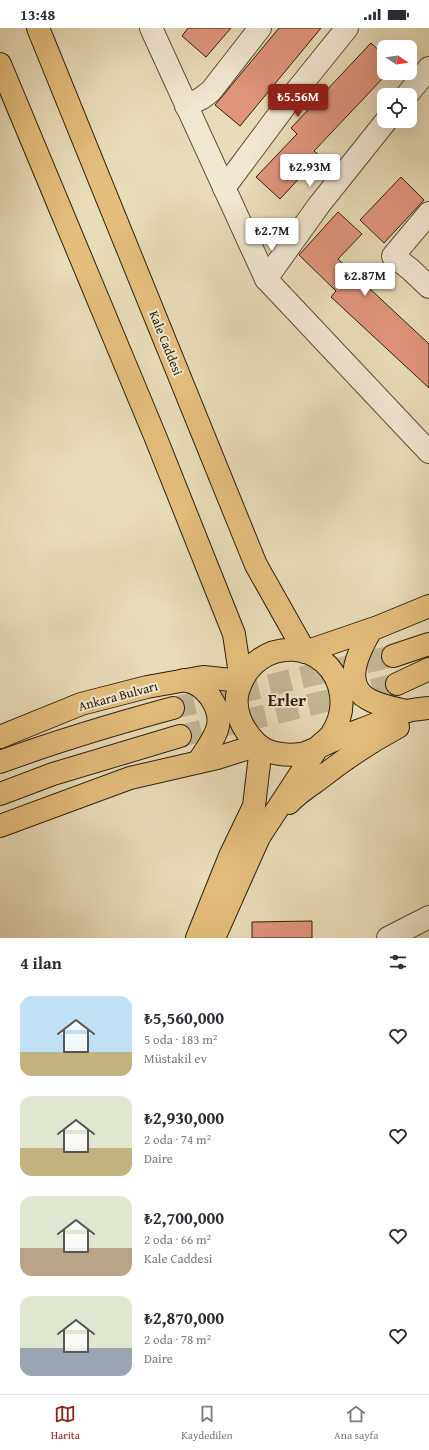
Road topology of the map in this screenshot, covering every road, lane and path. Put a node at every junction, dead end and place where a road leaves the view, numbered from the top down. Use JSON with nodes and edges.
{"nodes":[{"id":1,"x":38,"y":28,"type":"edge"},
{"id":2,"x":151,"y":28,"type":"edge"},
{"id":3,"x":260,"y":28,"type":"edge"},
{"id":4,"x":347,"y":28,"type":"edge"},
{"id":5,"x":0,"y":64,"type":"edge"},
{"id":6,"x":429,"y":68,"type":"edge"},
{"id":7,"x":413,"y":88,"type":"edge"},
{"id":8,"x":186,"y":106,"type":"junction"},
{"id":9,"x":380,"y":128,"type":"edge"},
{"id":10,"x":224,"y":188,"type":"junction"},
{"id":11,"x":429,"y":213,"type":"edge"},
{"id":12,"x":266,"y":279,"type":"junction"},
{"id":13,"x":429,"y":288,"type":"edge"},
{"id":14,"x":429,"y":452,"type":"edge"},
{"id":15,"x":429,"y":606,"type":"edge"},
{"id":16,"x":371,"y":630,"type":"junction"},
{"id":17,"x":429,"y":644,"type":"edge"},
{"id":18,"x":305,"y":652,"type":"junction"},
{"id":19,"x":394,"y":656,"type":"tunnel mouth"},
{"id":20,"x":429,"y":670,"type":"edge"},
{"id":21,"x":184,"y":680,"type":"junction"},
{"id":22,"x":241,"y":681,"type":"junction"},
{"id":23,"x":397,"y":684,"type":"tunnel mouth"},
{"id":24,"x":173,"y":708,"type":"tunnel mouth"},
{"id":25,"x":429,"y":709,"type":"edge"},
{"id":26,"x":407,"y":711,"type":"junction"},
{"id":27,"x":180,"y":736,"type":"tunnel mouth"},
{"id":28,"x":0,"y":737,"type":"edge"},
{"id":29,"x":260,"y":746,"type":"junction"},
{"id":30,"x":318,"y":747,"type":"junction"},
{"id":31,"x":207,"y":760,"type":"junction"},
{"id":32,"x":0,"y":762,"type":"edge"},
{"id":33,"x":0,"y":794,"type":"edge"},
{"id":34,"x":0,"y":826,"type":"edge"},
{"id":35,"x":259,"y":837,"type":"junction"},
{"id":36,"x":429,"y":917,"type":"edge"},
{"id":37,"x":197,"y":938,"type":"edge"},
{"id":38,"x":214,"y":938,"type":"edge"},
{"id":39,"x":388,"y":938,"type":"edge"}],
"edges":[{"from":1,"to":18,"type":"main road","name":"Kale Caddesi"},
{"from":2,"to":8,"type":"street"},
{"from":3,"to":8,"type":"street"},
{"from":4,"to":10,"type":"street"},
{"from":5,"to":22,"type":"main road"},
{"from":6,"to":7,"type":"street"},
{"from":8,"to":10,"type":"street"},
{"from":9,"to":12,"type":"street"},
{"from":10,"to":12,"type":"street"},
{"from":11,"to":13,"type":"street"},
{"from":12,"to":14,"type":"street"},
{"from":15,"to":16,"type":"main road"},
{"from":16,"to":18,"type":"main road"},
{"from":16,"to":26,"type":"main road"},
{"from":17,"to":19,"type":"main road"},
{"from":18,"to":22,"type":"main road"},
{"from":18,"to":30,"type":"main road"},
{"from":20,"to":23,"type":"main road"},
{"from":21,"to":22,"type":"main road","name":"Ankara Bulvarı"},
{"from":21,"to":28,"type":"main road","name":"Ankara Bulvarı"},
{"from":21,"to":31,"type":"main road"},
{"from":22,"to":29,"type":"main road"},
{"from":24,"to":32,"type":"main road","name":"Ankara Bulvarı"},
{"from":25,"to":26,"type":"main road"},
{"from":25,"to":35,"type":"main road"},
{"from":26,"to":30,"type":"main road"},
{"from":27,"to":33,"type":"main road"},
{"from":29,"to":30,"type":"main road"},
{"from":29,"to":31,"type":"main road"},
{"from":29,"to":37,"type":"main road"},
{"from":30,"to":35,"type":"main road"},
{"from":31,"to":34,"type":"main road"},
{"from":35,"to":38,"type":"main road"},
{"from":36,"to":39,"type":"street"}]}
